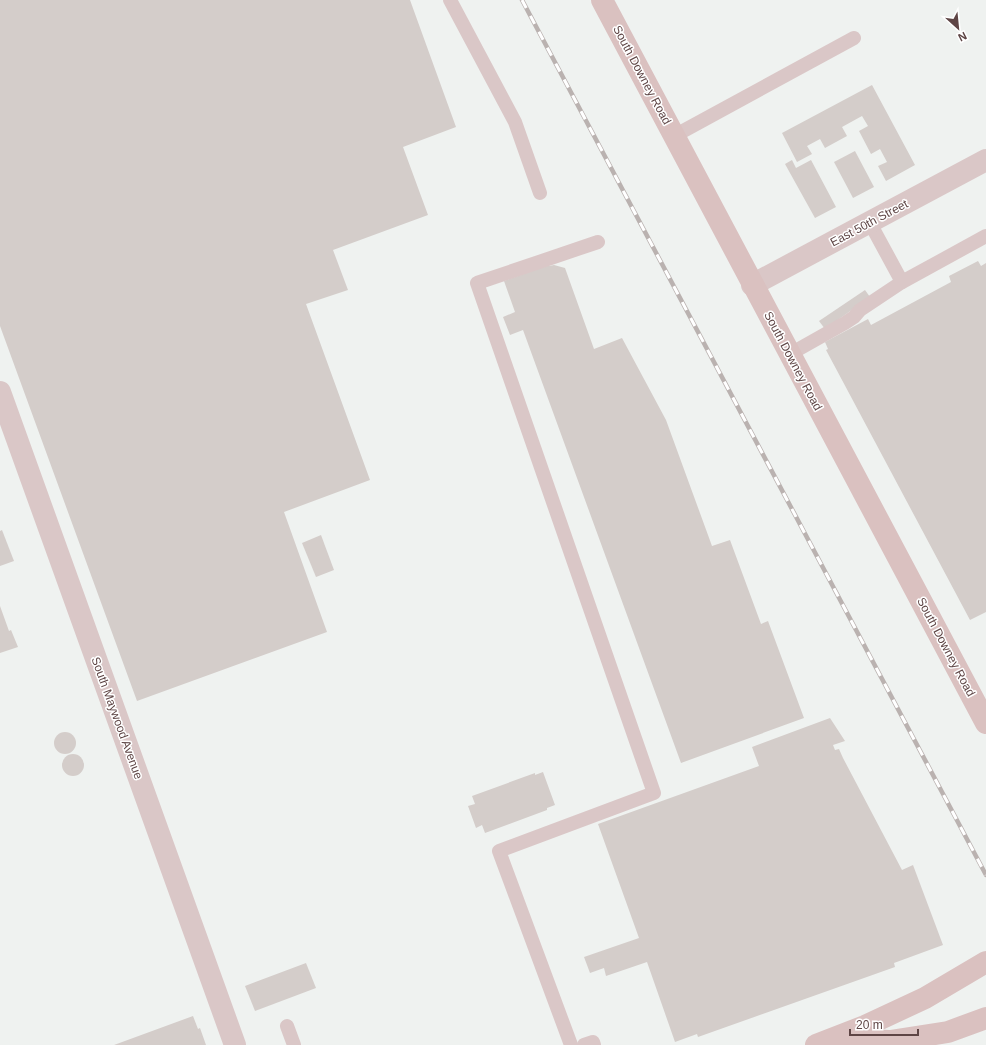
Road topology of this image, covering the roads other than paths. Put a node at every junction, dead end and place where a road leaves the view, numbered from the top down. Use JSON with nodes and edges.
{"nodes":[{"id":1,"x":450,"y":0,"type":"edge"},
{"id":2,"x":602,"y":0,"type":"edge"},
{"id":3,"x":854,"y":38,"type":"dead end"},
{"id":4,"x":674,"y":136,"type":"junction"},
{"id":5,"x":985,"y":162,"type":"edge"},
{"id":6,"x":540,"y":193,"type":"dead end"},
{"id":7,"x":870,"y":223,"type":"junction"},
{"id":8,"x":986,"y":236,"type":"edge"},
{"id":9,"x":598,"y":242,"type":"dead end"},
{"id":10,"x":902,"y":282,"type":"junction"},
{"id":11,"x":752,"y":285,"type":"junction"},
{"id":12,"x":790,"y":354,"type":"junction"},
{"id":13,"x":0,"y":392,"type":"edge"},
{"id":14,"x":986,"y":722,"type":"edge"},
{"id":15,"x":986,"y":962,"type":"edge"},
{"id":16,"x":986,"y":1018,"type":"edge"},
{"id":17,"x":287,"y":1026,"type":"dead end"},
{"id":18,"x":824,"y":1042,"type":"edge"},
{"id":19,"x":235,"y":1045,"type":"edge"},
{"id":20,"x":294,"y":1045,"type":"edge"},
{"id":21,"x":571,"y":1045,"type":"edge"},
{"id":22,"x":584,"y":1045,"type":"edge"},
{"id":23,"x":594,"y":1045,"type":"edge"}],
"edges":[{"from":1,"to":6,"type":"lane"},
{"from":2,"to":4,"type":"main road","name":"South Downey Road"},
{"from":3,"to":4,"type":"lane"},
{"from":4,"to":11,"type":"main road","name":"South Downey Road"},
{"from":5,"to":7,"type":"street","name":"East 50th Street"},
{"from":7,"to":10,"type":"lane"},
{"from":7,"to":11,"type":"street","name":"East 50th Street"},
{"from":8,"to":10,"type":"lane"},
{"from":9,"to":21,"type":"lane"},
{"from":10,"to":12,"type":"lane"},
{"from":11,"to":12,"type":"main road","name":"South Downey Road"},
{"from":12,"to":14,"type":"main road","name":"South Downey Road"},
{"from":13,"to":19,"type":"street","name":"South Maywood Avenue"},
{"from":15,"to":18,"type":"main road"},
{"from":16,"to":18,"type":"main road"},
{"from":17,"to":20,"type":"lane"},
{"from":22,"to":23,"type":"lane"}]}
